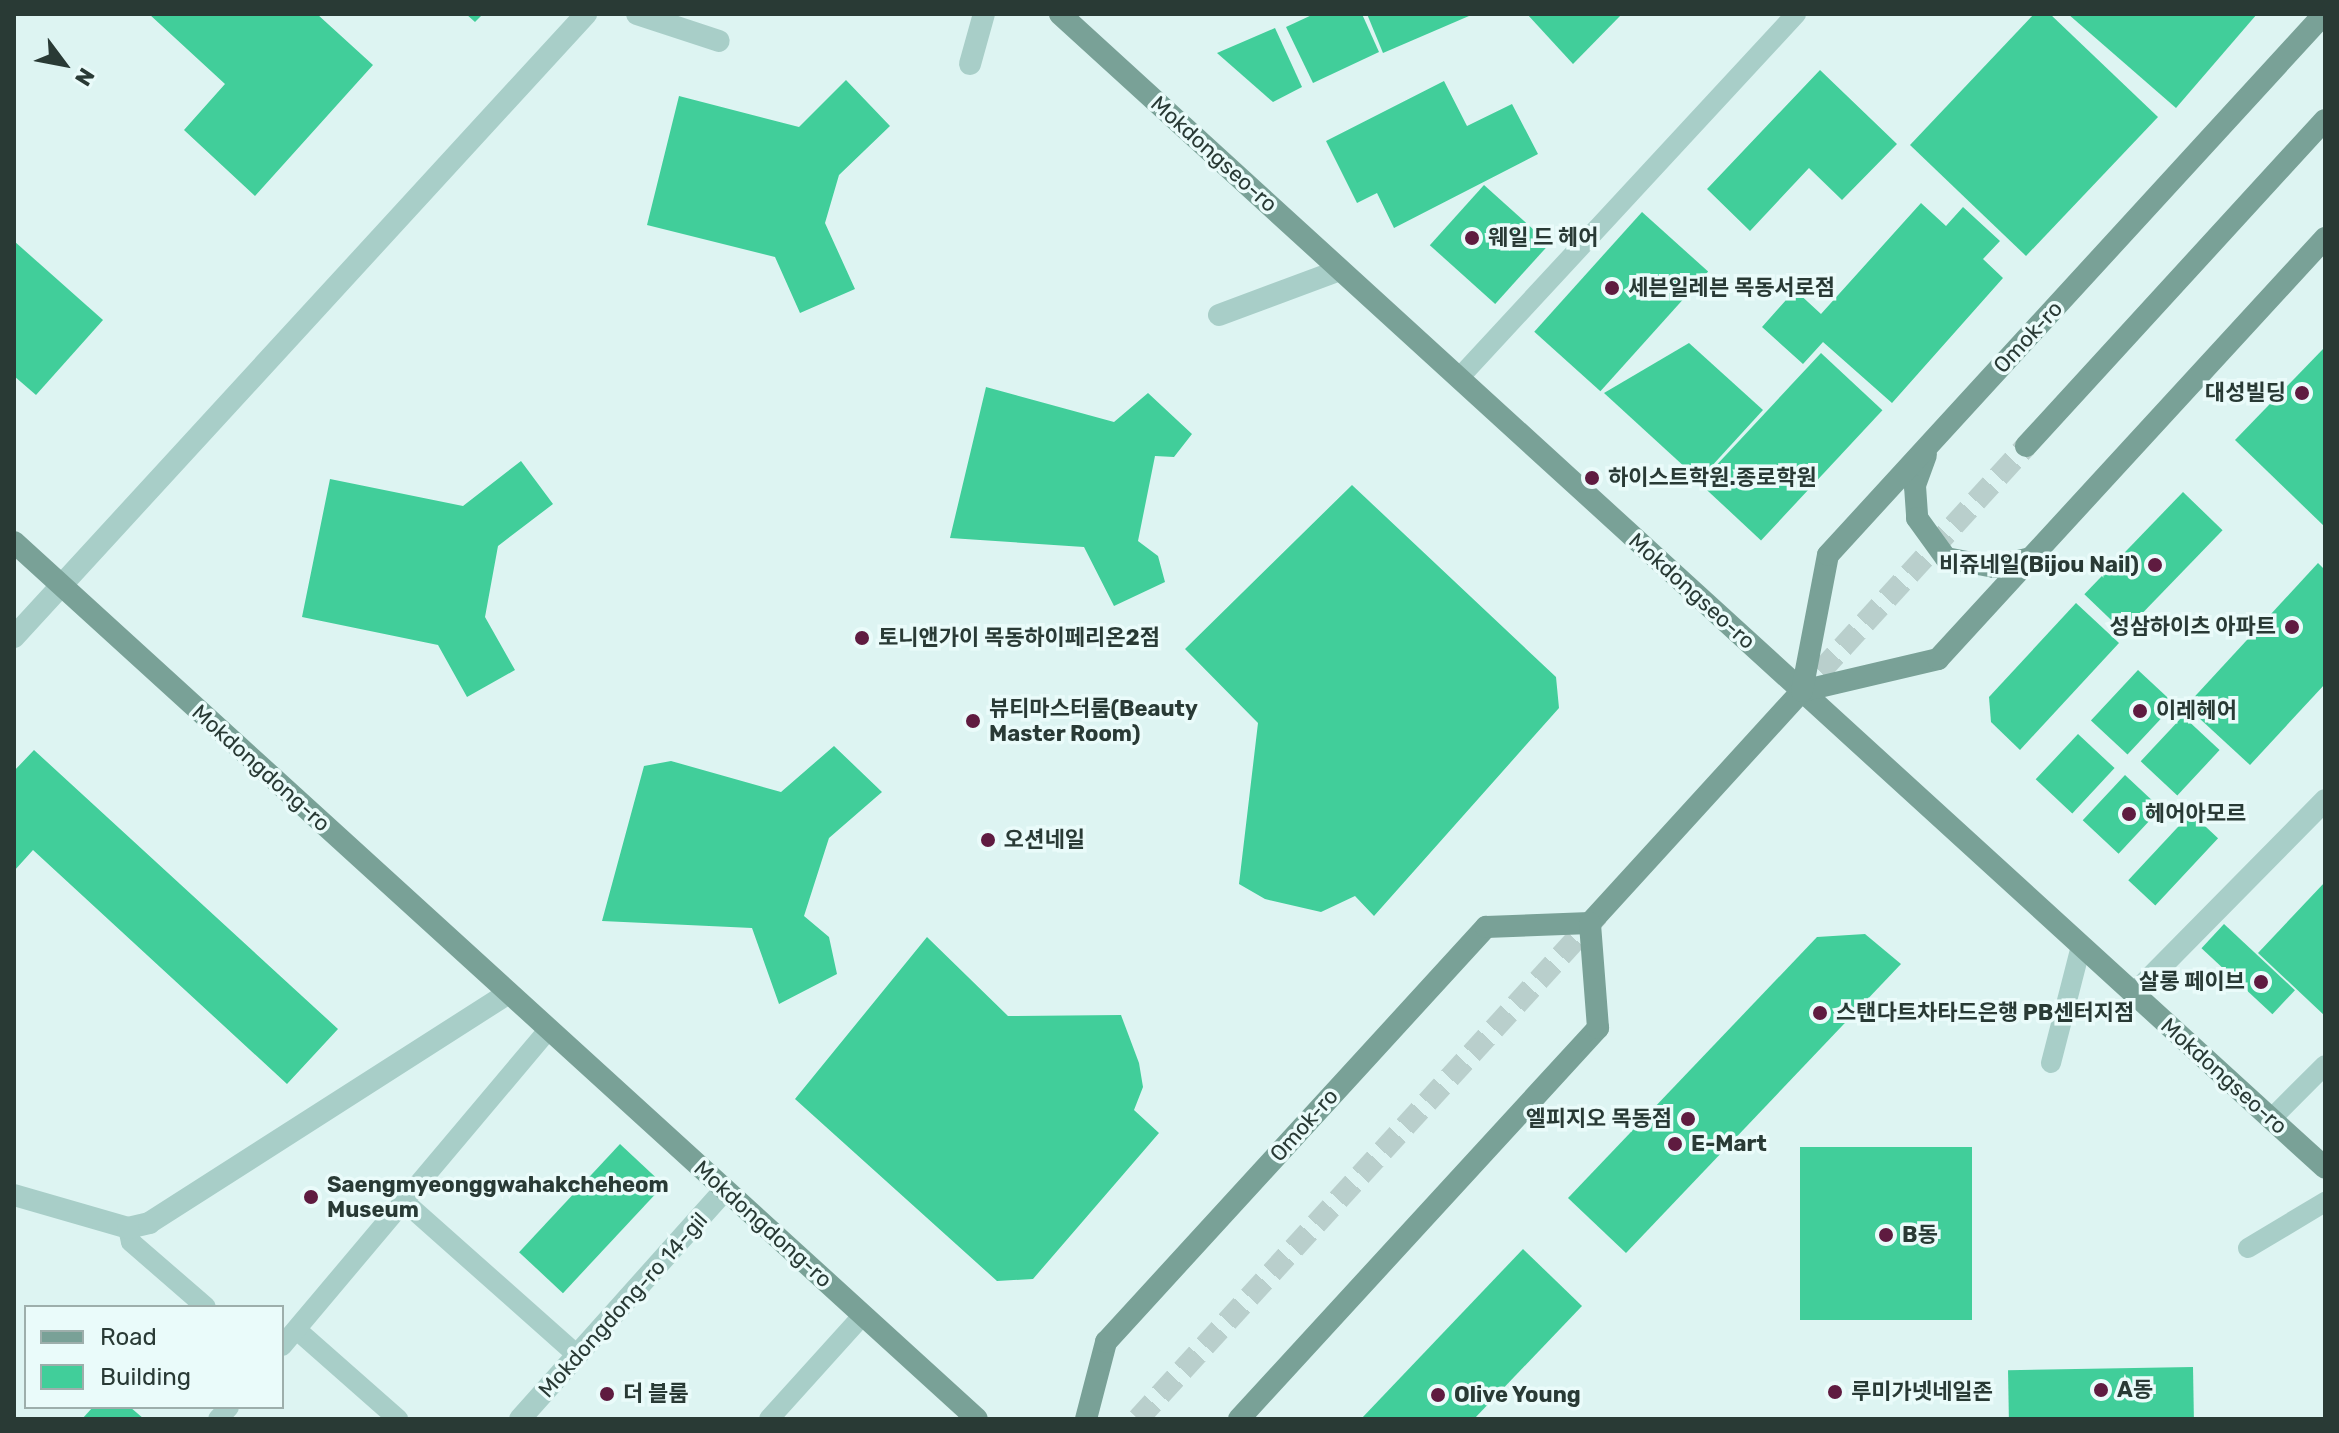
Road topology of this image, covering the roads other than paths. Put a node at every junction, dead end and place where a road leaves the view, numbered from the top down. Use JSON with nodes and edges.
{"nodes":[{"id":1,"x":586,"y":14,"type":"edge"},
{"id":2,"x":637,"y":14,"type":"edge"},
{"id":3,"x":984,"y":14,"type":"edge"},
{"id":4,"x":1060,"y":14,"type":"edge"},
{"id":5,"x":1796,"y":14,"type":"edge"},
{"id":6,"x":2321,"y":15,"type":"edge"},
{"id":7,"x":719,"y":41,"type":"dead end"},
{"id":8,"x":970,"y":64,"type":"dead end"},
{"id":9,"x":2325,"y":120,"type":"edge"},
{"id":10,"x":2325,"y":238,"type":"edge"},
{"id":11,"x":1340,"y":270,"type":"junction"},
{"id":12,"x":1219,"y":315,"type":"dead end"},
{"id":13,"x":1459,"y":378,"type":"junction"},
{"id":14,"x":1931,"y":443,"type":"junction"},
{"id":15,"x":2026,"y":446,"type":"tunnel mouth"},
{"id":16,"x":14,"y":542,"type":"edge"},
{"id":17,"x":2030,"y":558,"type":"junction"},
{"id":18,"x":61,"y":585,"type":"junction"},
{"id":19,"x":14,"y":637,"type":"edge"},
{"id":20,"x":1802,"y":691,"type":"junction"},
{"id":21,"x":2325,"y":800,"type":"edge"},
{"id":22,"x":1590,"y":923,"type":"junction"},
{"id":23,"x":2081,"y":946,"type":"junction"},
{"id":24,"x":508,"y":993,"type":"junction"},
{"id":25,"x":2134,"y":994,"type":"junction"},
{"id":26,"x":549,"y":1029,"type":"junction"},
{"id":27,"x":2051,"y":1063,"type":"dead end"},
{"id":28,"x":2325,"y":1065,"type":"edge"},
{"id":29,"x":2271,"y":1119,"type":"junction"},
{"id":30,"x":2325,"y":1168,"type":"edge"},
{"id":31,"x":725,"y":1190,"type":"junction"},
{"id":32,"x":14,"y":1195,"type":"edge"},
{"id":33,"x":2325,"y":1202,"type":"edge"},
{"id":34,"x":407,"y":1204,"type":"junction"},
{"id":35,"x":128,"y":1228,"type":"junction"},
{"id":36,"x":2248,"y":1248,"type":"dead end"},
{"id":37,"x":204,"y":1305,"type":"edge"},
{"id":38,"x":863,"y":1315,"type":"junction"},
{"id":39,"x":297,"y":1330,"type":"junction"},
{"id":40,"x":284,"y":1344,"type":"edge"},
{"id":41,"x":577,"y":1355,"type":"junction"},
{"id":42,"x":398,"y":1419,"type":"edge"},
{"id":43,"x":520,"y":1419,"type":"edge"},
{"id":44,"x":769,"y":1419,"type":"edge"},
{"id":45,"x":977,"y":1419,"type":"edge"},
{"id":46,"x":1086,"y":1419,"type":"edge"},
{"id":47,"x":1239,"y":1419,"type":"edge"}],
"edges":[{"from":1,"to":18,"type":"street"},
{"from":2,"to":7,"type":"street"},
{"from":3,"to":8,"type":"street"},
{"from":4,"to":11,"type":"main road","name":"Mokdongseo-ro"},
{"from":5,"to":13,"type":"lane"},
{"from":6,"to":14,"type":"main road","name":"Omok-ro"},
{"from":9,"to":15,"type":"main road"},
{"from":10,"to":17,"type":"main road"},
{"from":11,"to":12,"type":"street"},
{"from":11,"to":13,"type":"main road","name":"Mokdongseo-ro"},
{"from":13,"to":20,"type":"main road","name":"Mokdongseo-ro"},
{"from":14,"to":17,"type":"main road"},
{"from":14,"to":20,"type":"main road","name":"Omok-ro"},
{"from":16,"to":18,"type":"main road","name":"Mokdongdong-ro"},
{"from":17,"to":20,"type":"main road"},
{"from":18,"to":19,"type":"street"},
{"from":18,"to":24,"type":"main road","name":"Mokdongdong-ro"},
{"from":20,"to":22,"type":"main road"},
{"from":20,"to":23,"type":"main road","name":"Mokdongseo-ro"},
{"from":21,"to":25,"type":"street"},
{"from":22,"to":46,"type":"main road","name":"Omok-ro"},
{"from":22,"to":47,"type":"main road"},
{"from":23,"to":25,"type":"main road","name":"Mokdongseo-ro"},
{"from":23,"to":27,"type":"lane"},
{"from":24,"to":26,"type":"main road","name":"Mokdongdong-ro"},
{"from":24,"to":35,"type":"street"},
{"from":25,"to":29,"type":"main road","name":"Mokdongseo-ro"},
{"from":26,"to":31,"type":"main road","name":"Mokdongdong-ro"},
{"from":26,"to":34,"type":"lane"},
{"from":28,"to":29,"type":"lane"},
{"from":29,"to":30,"type":"main road","name":"Mokdongseo-ro"},
{"from":31,"to":38,"type":"main road","name":"Mokdongdong-ro"},
{"from":31,"to":41,"type":"street","name":"Mokdongdong-ro 14-gil"},
{"from":32,"to":35,"type":"street"},
{"from":33,"to":36,"type":"lane"},
{"from":34,"to":39,"type":"lane"},
{"from":34,"to":41,"type":"lane"},
{"from":35,"to":37,"type":"lane"},
{"from":38,"to":44,"type":"lane"},
{"from":38,"to":45,"type":"main road","name":"Mokdongdong-ro"},
{"from":39,"to":40,"type":"lane"},
{"from":39,"to":42,"type":"lane"},
{"from":41,"to":43,"type":"street","name":"Mokdongdong-ro 14-gil"}]}
